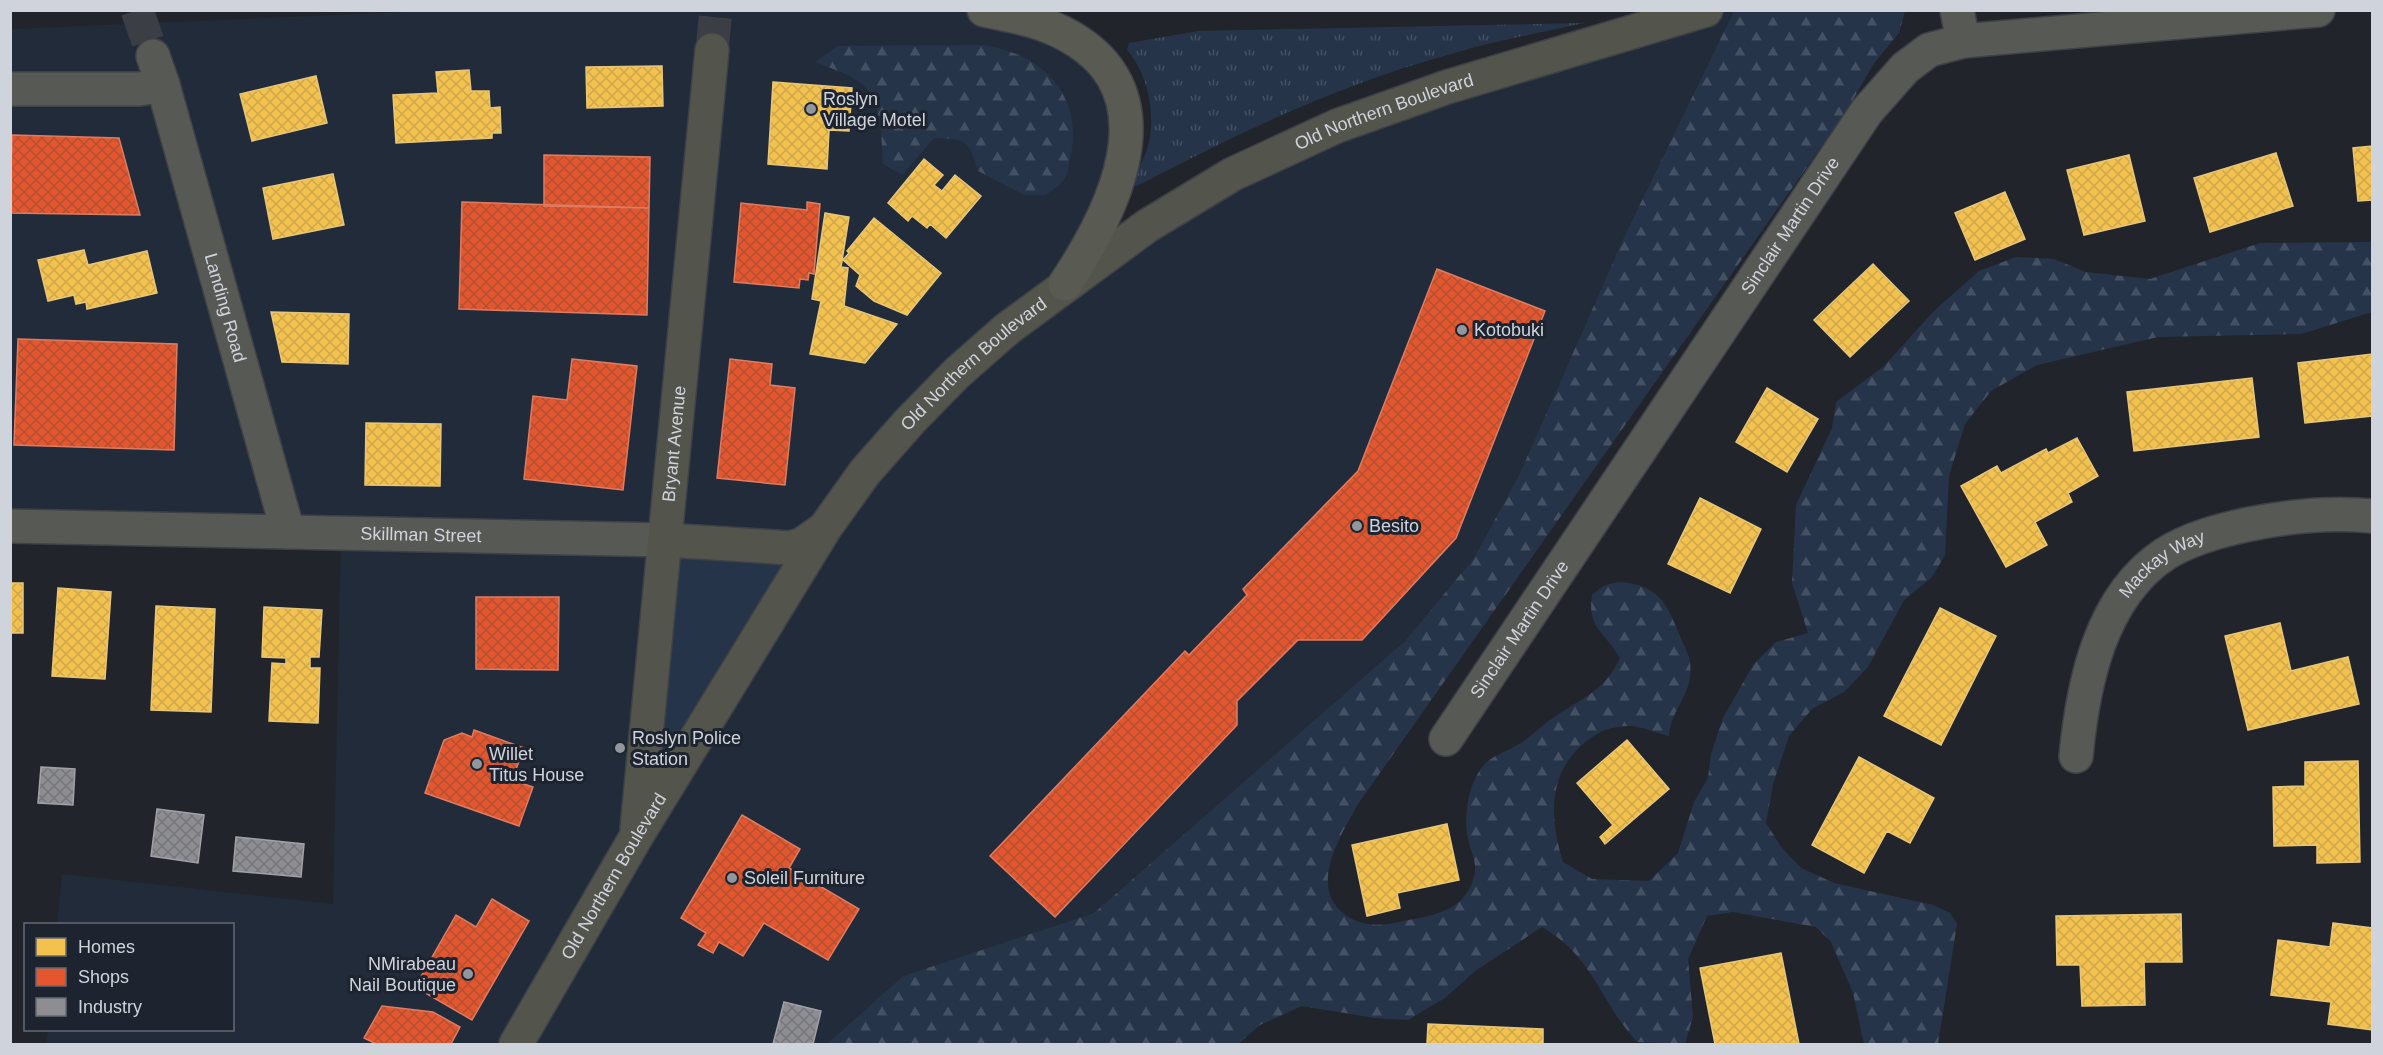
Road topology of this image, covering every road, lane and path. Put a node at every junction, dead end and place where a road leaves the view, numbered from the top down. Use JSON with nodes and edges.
{"nodes":[{"id":1,"x":984,"y":10,"type":"edge"},
{"id":2,"x":1706,"y":10,"type":"edge"},
{"id":3,"x":2318,"y":10,"type":"edge"},
{"id":4,"x":1960,"y":26,"type":"edge"},
{"id":5,"x":712,"y":50,"type":"tunnel mouth"},
{"id":6,"x":10,"y":89,"type":"edge"},
{"id":7,"x":1065,"y":284,"type":"junction"},
{"id":8,"x":2373,"y":516,"type":"edge"},
{"id":9,"x":10,"y":526,"type":"edge"},
{"id":10,"x":825,"y":528,"type":"junction"},
{"id":11,"x":288,"y":532,"type":"junction"},
{"id":12,"x":665,"y":540,"type":"junction"},
{"id":13,"x":1446,"y":739,"type":"dead end"},
{"id":14,"x":2076,"y":756,"type":"dead end"},
{"id":15,"x":636,"y":837,"type":"junction"},
{"id":16,"x":516,"y":1044,"type":"edge"}],
"edges":[{"from":1,"to":7,"type":"main road"},
{"from":2,"to":7,"type":"main road","name":"Old Northern Boulevard"},
{"from":3,"to":4,"type":"street","name":"Sinclair Martin Drive"},
{"from":4,"to":13,"type":"street","name":"Sinclair Martin Drive"},
{"from":5,"to":12,"type":"main road","name":"Bryant Avenue"},
{"from":6,"to":11,"type":"street","name":"Landing Road"},
{"from":7,"to":10,"type":"main road","name":"Old Northern Boulevard"},
{"from":8,"to":14,"type":"street","name":"Mackay Way"},
{"from":9,"to":11,"type":"street","name":"Skillman Street"},
{"from":10,"to":12,"type":"main road","name":"Skillman Street"},
{"from":10,"to":15,"type":"main road","name":"Old Northern Boulevard"},
{"from":11,"to":12,"type":"street","name":"Skillman Street"},
{"from":12,"to":15,"type":"main road","name":"Bryant Avenue"},
{"from":15,"to":16,"type":"main road","name":"Old Northern Boulevard"}]}
